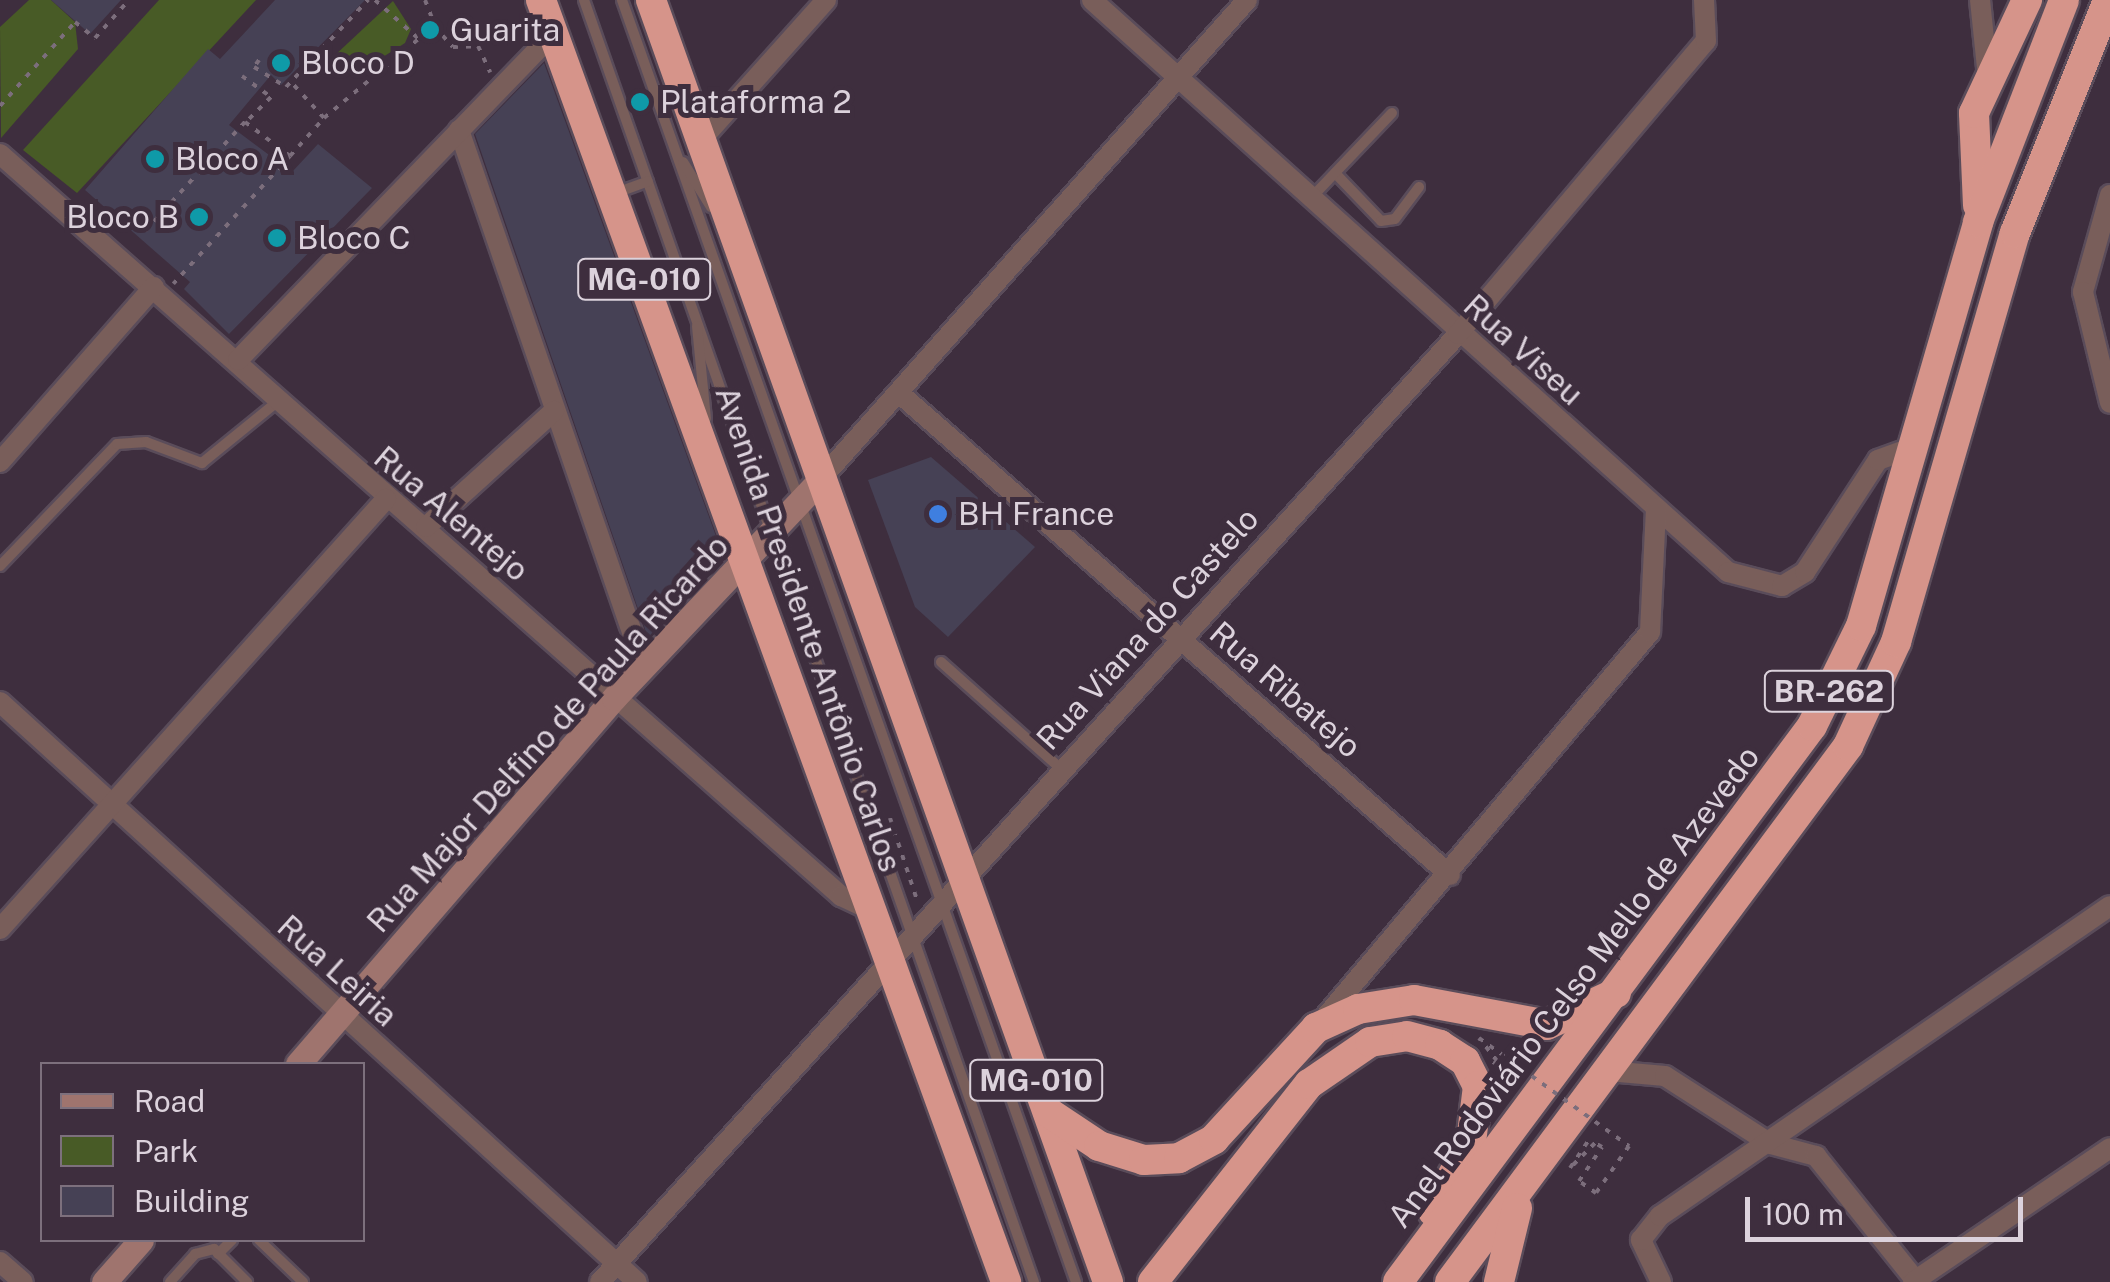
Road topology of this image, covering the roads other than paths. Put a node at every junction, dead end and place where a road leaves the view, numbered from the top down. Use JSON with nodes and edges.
{"nodes":[{"id":1,"x":540,"y":0,"type":"edge"},
{"id":2,"x":584,"y":0,"type":"edge"},
{"id":3,"x":622,"y":0,"type":"edge"},
{"id":4,"x":651,"y":0,"type":"edge"},
{"id":5,"x":826,"y":0,"type":"edge"},
{"id":6,"x":1092,"y":0,"type":"edge"},
{"id":7,"x":1247,"y":0,"type":"edge"},
{"id":8,"x":1691,"y":0,"type":"edge"},
{"id":9,"x":1980,"y":0,"type":"edge"},
{"id":10,"x":2027,"y":0,"type":"edge"},
{"id":11,"x":2064,"y":0,"type":"edge"},
{"id":12,"x":2108,"y":0,"type":"edge"},
{"id":13,"x":1706,"y":8,"type":"edge"},
{"id":14,"x":552,"y":35,"type":"junction"},
{"id":15,"x":1180,"y":78,"type":"junction"},
{"id":16,"x":1989,"y":82,"type":"junction"},
{"id":17,"x":1392,"y":113,"type":"dead end"},
{"id":18,"x":459,"y":130,"type":"junction"},
{"id":19,"x":687,"y":143,"type":"junction"},
{"id":20,"x":0,"y":154,"type":"edge"},
{"id":21,"x":1335,"y":173,"type":"junction"},
{"id":22,"x":648,"y":181,"type":"junction"},
{"id":23,"x":1420,"y":187,"type":"dead end"},
{"id":24,"x":612,"y":194,"type":"junction"},
{"id":25,"x":2110,"y":195,"type":"edge"},
{"id":26,"x":1311,"y":198,"type":"junction"},
{"id":27,"x":1978,"y":222,"type":"junction"},
{"id":28,"x":159,"y":291,"type":"junction"},
{"id":29,"x":695,"y":310,"type":"junction"},
{"id":30,"x":1458,"y":334,"type":"junction"},
{"id":31,"x":238,"y":360,"type":"junction"},
{"id":32,"x":898,"y":392,"type":"junction"},
{"id":33,"x":277,"y":402,"type":"junction"},
{"id":34,"x":2110,"y":403,"type":"edge"},
{"id":35,"x":554,"y":411,"type":"junction"},
{"id":36,"x":1914,"y":447,"type":"junction"},
{"id":37,"x":709,"y":450,"type":"junction"},
{"id":38,"x":0,"y":462,"type":"edge"},
{"id":39,"x":821,"y":479,"type":"junction"},
{"id":40,"x":386,"y":499,"type":"junction"},
{"id":41,"x":798,"y":504,"type":"junction"},
{"id":42,"x":1656,"y":508,"type":"junction"},
{"id":43,"x":426,"y":527,"type":"junction"},
{"id":44,"x":776,"y":529,"type":"junction"},
{"id":45,"x":747,"y":558,"type":"junction"},
{"id":46,"x":0,"y":566,"type":"edge"},
{"id":47,"x":1179,"y":638,"type":"junction"},
{"id":48,"x":940,"y":662,"type":"dead end"},
{"id":49,"x":644,"y":668,"type":"junction"},
{"id":50,"x":614,"y":698,"type":"junction"},
{"id":51,"x":0,"y":702,"type":"edge"},
{"id":52,"x":1061,"y":769,"type":"junction"},
{"id":53,"x":111,"y":807,"type":"junction"},
{"id":54,"x":1450,"y":875,"type":"junction"},
{"id":55,"x":966,"y":878,"type":"junction"},
{"id":56,"x":942,"y":905,"type":"junction"},
{"id":57,"x":2110,"y":906,"type":"edge"},
{"id":58,"x":869,"y":909,"type":"junction"},
{"id":59,"x":0,"y":930,"type":"edge"},
{"id":60,"x":902,"y":948,"type":"junction"},
{"id":61,"x":1619,"y":992,"type":"junction"},
{"id":62,"x":342,"y":1016,"type":"junction"},
{"id":63,"x":1316,"y":1028,"type":"junction"},
{"id":64,"x":300,"y":1062,"type":"edge"},
{"id":65,"x":1608,"y":1071,"type":"junction"},
{"id":66,"x":1048,"y":1112,"type":"junction"},
{"id":67,"x":1771,"y":1144,"type":"junction"},
{"id":68,"x":2110,"y":1148,"type":"edge"},
{"id":69,"x":1540,"y":1160,"type":"junction"},
{"id":70,"x":140,"y":1242,"type":"edge"},
{"id":71,"x":230,"y":1242,"type":"edge"},
{"id":72,"x":261,"y":1242,"type":"edge"},
{"id":73,"x":218,"y":1254,"type":"junction"},
{"id":74,"x":0,"y":1262,"type":"edge"},
{"id":75,"x":616,"y":1264,"type":"junction"},
{"id":76,"x":1915,"y":1281,"type":"edge"},
{"id":77,"x":23,"y":1282,"type":"edge"},
{"id":78,"x":104,"y":1282,"type":"edge"},
{"id":79,"x":170,"y":1282,"type":"edge"},
{"id":80,"x":247,"y":1282,"type":"edge"},
{"id":81,"x":303,"y":1282,"type":"edge"},
{"id":82,"x":600,"y":1282,"type":"edge"},
{"id":83,"x":637,"y":1282,"type":"edge"},
{"id":84,"x":1006,"y":1282,"type":"edge"},
{"id":85,"x":1034,"y":1282,"type":"edge"},
{"id":86,"x":1076,"y":1282,"type":"edge"},
{"id":87,"x":1108,"y":1282,"type":"edge"},
{"id":88,"x":1153,"y":1282,"type":"edge"},
{"id":89,"x":1396,"y":1282,"type":"edge"},
{"id":90,"x":1450,"y":1282,"type":"edge"},
{"id":91,"x":1499,"y":1282,"type":"edge"},
{"id":92,"x":1662,"y":1282,"type":"edge"}],
"edges":[{"from":1,"to":14,"type":"highway","name":"Avenida Presidente Antônio Carlos","number":"MG-010"},
{"from":2,"to":22,"type":"lane"},
{"from":3,"to":19,"type":"lane"},
{"from":4,"to":19,"type":"highway","name":"Avenida Presidente Antônio Carlos","number":"MG-010"},
{"from":5,"to":19,"type":"street"},
{"from":6,"to":15,"type":"street","name":"Rua Viseu"},
{"from":7,"to":15,"type":"street","name":"Rua Major Delfino de Paula Ricardo"},
{"from":8,"to":13,"type":"street"},
{"from":9,"to":16,"type":"street"},
{"from":10,"to":16,"type":"highway"},
{"from":11,"to":27,"type":"highway","name":"Anel Rodoviário Celso Mello de Azevedo","number":"BR-262"},
{"from":12,"to":65,"type":"highway","number":"BR-262"},
{"from":13,"to":30,"type":"street","name":"Rua Viana do Castelo"},
{"from":14,"to":18,"type":"street"},
{"from":14,"to":24,"type":"highway","name":"Avenida Presidente Antônio Carlos","number":"MG-010"},
{"from":15,"to":26,"type":"street","name":"Rua Viseu"},
{"from":15,"to":32,"type":"street","name":"Rua Major Delfino de Paula Ricardo"},
{"from":16,"to":27,"type":"highway"},
{"from":17,"to":21,"type":"lane"},
{"from":18,"to":31,"type":"street"},
{"from":18,"to":35,"type":"street"},
{"from":19,"to":39,"type":"highway","name":"Avenida Presidente Antônio Carlos","number":"MG-010"},
{"from":19,"to":41,"type":"lane"},
{"from":20,"to":28,"type":"street","name":"Rua Alentejo"},
{"from":21,"to":23,"type":"lane"},
{"from":21,"to":26,"type":"lane"},
{"from":22,"to":24,"type":"lane"},
{"from":22,"to":29,"type":"lane"},
{"from":24,"to":37,"type":"highway","name":"Avenida Presidente Antônio Carlos","number":"MG-010"},
{"from":25,"to":34,"type":"street"},
{"from":26,"to":30,"type":"street","name":"Rua Viseu"},
{"from":27,"to":36,"type":"highway","name":"Anel Rodoviário Celso Mello de Azevedo","number":"BR-262"},
{"from":28,"to":31,"type":"street","name":"Rua Alentejo"},
{"from":28,"to":38,"type":"street"},
{"from":29,"to":37,"type":"lane"},
{"from":29,"to":44,"type":"lane"},
{"from":30,"to":42,"type":"street","name":"Rua Viseu"},
{"from":30,"to":47,"type":"street","name":"Rua Viana do Castelo"},
{"from":31,"to":33,"type":"street","name":"Rua Alentejo"},
{"from":32,"to":39,"type":"street","name":"Rua Major Delfino de Paula Ricardo"},
{"from":32,"to":47,"type":"street","name":"Rua Ribatejo"},
{"from":33,"to":40,"type":"street","name":"Rua Alentejo"},
{"from":33,"to":46,"type":"lane"},
{"from":35,"to":43,"type":"street"},
{"from":35,"to":49,"type":"street"},
{"from":36,"to":42,"type":"street","name":"Rua Viseu"},
{"from":36,"to":61,"type":"highway","name":"Anel Rodoviário Celso Mello de Azevedo","number":"BR-262"},
{"from":37,"to":45,"type":"highway","name":"Avenida Presidente Antônio Carlos","number":"MG-010"},
{"from":39,"to":41,"type":"street","name":"Rua Major Delfino de Paula Ricardo"},
{"from":39,"to":55,"type":"highway","name":"Avenida Presidente Antônio Carlos","number":"MG-010"},
{"from":40,"to":43,"type":"street","name":"Rua Alentejo"},
{"from":40,"to":53,"type":"street"},
{"from":41,"to":44,"type":"street","name":"Rua Major Delfino de Paula Ricardo"},
{"from":41,"to":56,"type":"lane"},
{"from":42,"to":54,"type":"street"},
{"from":43,"to":50,"type":"street","name":"Rua Alentejo"},
{"from":44,"to":45,"type":"street","name":"Rua Major Delfino de Paula Ricardo"},
{"from":44,"to":60,"type":"lane"},
{"from":45,"to":49,"type":"street","name":"Rua Major Delfino de Paula Ricardo"},
{"from":45,"to":58,"type":"highway","name":"Avenida Presidente Antônio Carlos","number":"MG-010"},
{"from":47,"to":52,"type":"street","name":"Rua Viana do Castelo"},
{"from":47,"to":54,"type":"street","name":"Rua Ribatejo"},
{"from":48,"to":52,"type":"lane"},
{"from":49,"to":50,"type":"street","name":"Rua Major Delfino de Paula Ricardo"},
{"from":50,"to":58,"type":"street","name":"Rua Alentejo"},
{"from":50,"to":62,"type":"street","name":"Rua Major Delfino de Paula Ricardo"},
{"from":51,"to":53,"type":"street","name":"Rua Leiria"},
{"from":52,"to":55,"type":"street","name":"Rua Viana do Castelo"},
{"from":53,"to":59,"type":"street"},
{"from":53,"to":62,"type":"street","name":"Rua Leiria"},
{"from":54,"to":63,"type":"street"},
{"from":55,"to":56,"type":"street","name":"Rua Viana do Castelo"},
{"from":55,"to":66,"type":"highway","name":"Avenida Presidente Antônio Carlos","number":"MG-010"},
{"from":56,"to":60,"type":"street","name":"Rua Viana do Castelo"},
{"from":56,"to":86,"type":"lane"},
{"from":57,"to":67,"type":"street"},
{"from":58,"to":60,"type":"highway","name":"Avenida Presidente Antônio Carlos","number":"MG-010"},
{"from":60,"to":75,"type":"street","name":"Rua Viana do Castelo"},
{"from":60,"to":84,"type":"highway","name":"Avenida Presidente Antônio Carlos","number":"MG-010"},
{"from":60,"to":85,"type":"lane"},
{"from":61,"to":63,"type":"highway"},
{"from":61,"to":89,"type":"highway","name":"Anel Rodoviário Celso Mello de Azevedo","number":"BR-262"},
{"from":62,"to":64,"type":"street","name":"Rua Major Delfino de Paula Ricardo"},
{"from":62,"to":75,"type":"street","name":"Rua Leiria"},
{"from":63,"to":66,"type":"highway"},
{"from":65,"to":67,"type":"street"},
{"from":65,"to":69,"type":"highway","number":"BR-262"},
{"from":66,"to":87,"type":"highway","name":"Avenida Presidente Antônio Carlos","number":"MG-010"},
{"from":67,"to":76,"type":"street"},
{"from":67,"to":92,"type":"street"},
{"from":68,"to":76,"type":"street"},
{"from":69,"to":90,"type":"highway","number":"BR-262"},
{"from":69,"to":91,"type":"highway"},
{"from":70,"to":78,"type":"street"},
{"from":71,"to":73,"type":"lane"},
{"from":72,"to":81,"type":"lane"},
{"from":73,"to":79,"type":"lane"},
{"from":73,"to":80,"type":"lane"},
{"from":74,"to":77,"type":"street"},
{"from":75,"to":82,"type":"street","name":"Rua Viana do Castelo"},
{"from":75,"to":83,"type":"street","name":"Rua Leiria"},
{"from":88,"to":89,"type":"highway"}]}
